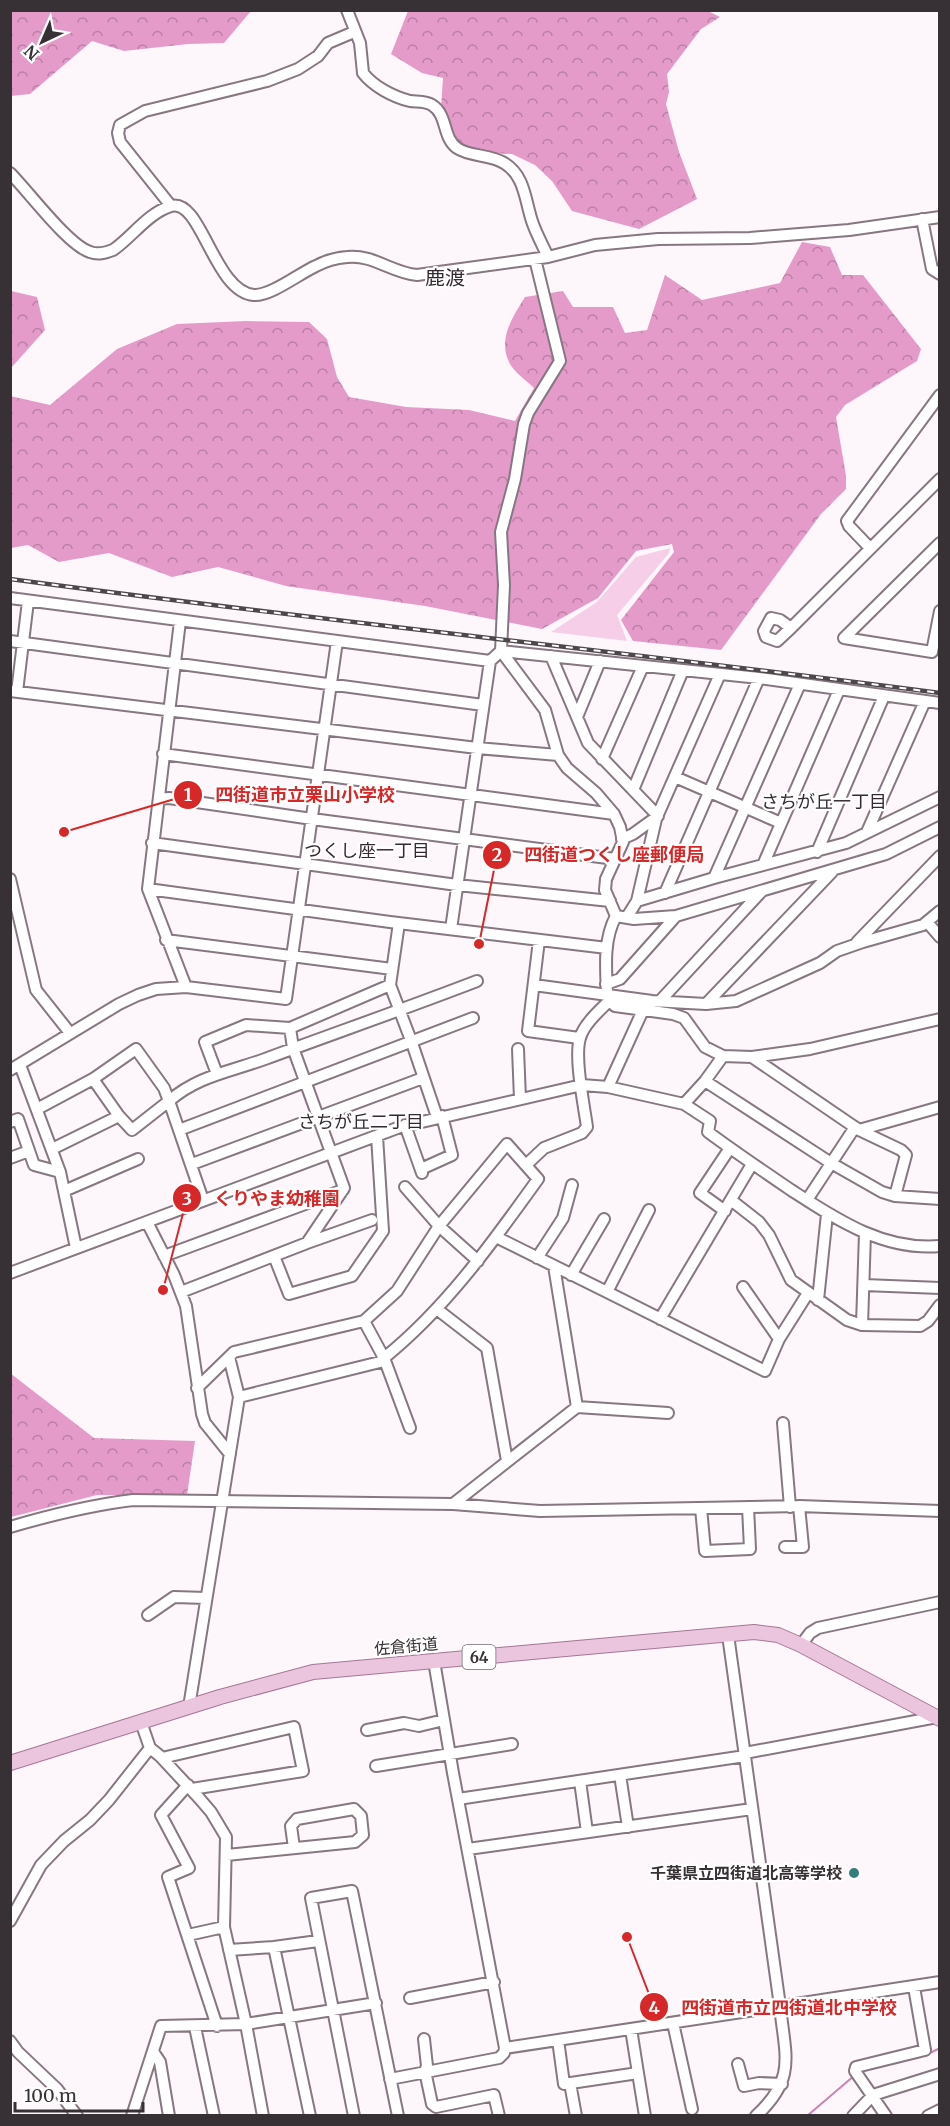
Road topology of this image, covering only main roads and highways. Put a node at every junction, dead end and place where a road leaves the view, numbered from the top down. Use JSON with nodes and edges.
{"nodes":[{"id":1,"x":938,"y":1718,"type":"edge"},
{"id":2,"x":10,"y":1763,"type":"edge"}],
"edges":[{"from":1,"to":2,"type":"main road","name":"佐倉街道","number":"64"}]}
